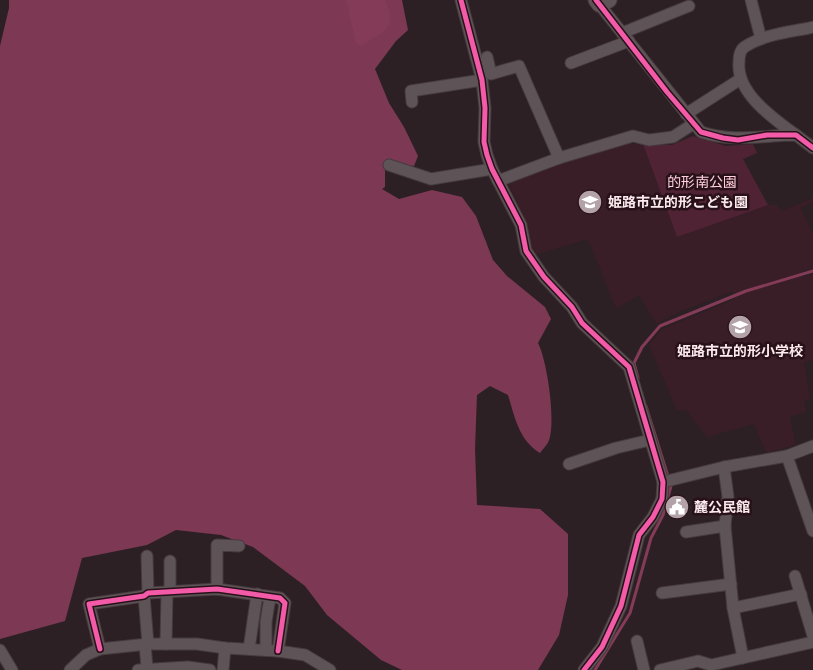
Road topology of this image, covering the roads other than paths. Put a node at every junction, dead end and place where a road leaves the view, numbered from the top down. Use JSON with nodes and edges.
{"nodes":[{"id":1,"x":461,"y":0,"type":"edge"},
{"id":2,"x":750,"y":0,"type":"edge"},
{"id":3,"x":602,"y":1,"type":"edge"},
{"id":4,"x":689,"y":6,"type":"dead end"},
{"id":5,"x":813,"y":27,"type":"edge"},
{"id":6,"x":625,"y":37,"type":"junction"},
{"id":7,"x":761,"y":38,"type":"junction"},
{"id":8,"x":487,"y":58,"type":"dead end"},
{"id":9,"x":571,"y":63,"type":"dead end"},
{"id":10,"x":482,"y":80,"type":"junction"},
{"id":11,"x":739,"y":80,"type":"junction"},
{"id":12,"x":412,"y":102,"type":"dead end"},
{"id":13,"x":689,"y":119,"type":"junction"},
{"id":14,"x":796,"y":135,"type":"junction"},
{"id":15,"x":813,"y":148,"type":"edge"},
{"id":16,"x":560,"y":158,"type":"junction"},
{"id":17,"x":389,"y":165,"type":"dead end"},
{"id":18,"x":492,"y":169,"type":"junction"},
{"id":19,"x":498,"y":181,"type":"junction"},
{"id":20,"x":650,"y":440,"type":"junction"},
{"id":21,"x":813,"y":446,"type":"edge"},
{"id":22,"x":787,"y":456,"type":"junction"},
{"id":23,"x":570,"y":464,"type":"dead end"},
{"id":24,"x":724,"y":467,"type":"junction"},
{"id":25,"x":663,"y":482,"type":"junction"},
{"id":26,"x":725,"y":526,"type":"junction"},
{"id":27,"x":813,"y":531,"type":"edge"},
{"id":28,"x":686,"y":532,"type":"dead end"},
{"id":29,"x":239,"y":546,"type":"dead end"},
{"id":30,"x":147,"y":556,"type":"dead end"},
{"id":31,"x":170,"y":561,"type":"dead end"},
{"id":32,"x":795,"y":576,"type":"dead end"},
{"id":33,"x":731,"y":584,"type":"junction"},
{"id":34,"x":217,"y":589,"type":"junction"},
{"id":35,"x":168,"y":592,"type":"junction"},
{"id":36,"x":662,"y":593,"type":"dead end"},
{"id":37,"x":146,"y":594,"type":"junction"},
{"id":38,"x":257,"y":594,"type":"junction"},
{"id":39,"x":801,"y":594,"type":"junction"},
{"id":40,"x":270,"y":597,"type":"junction"},
{"id":41,"x":733,"y":608,"type":"junction"},
{"id":42,"x":813,"y":636,"type":"edge"},
{"id":43,"x":638,"y":641,"type":"dead end"},
{"id":44,"x":813,"y":642,"type":"edge"},
{"id":45,"x":147,"y":644,"type":"junction"},
{"id":46,"x":166,"y":644,"type":"junction"},
{"id":47,"x":225,"y":648,"type":"junction"},
{"id":48,"x":100,"y":649,"type":"junction"},
{"id":49,"x":249,"y":649,"type":"junction"},
{"id":50,"x":0,"y":650,"type":"edge"},
{"id":51,"x":266,"y":650,"type":"junction"},
{"id":52,"x":278,"y":650,"type":"junction"},
{"id":53,"x":743,"y":658,"type":"junction"},
{"id":54,"x":143,"y":669,"type":"edge"},
{"id":55,"x":12,"y":670,"type":"edge"},
{"id":56,"x":70,"y":670,"type":"edge"},
{"id":57,"x":210,"y":670,"type":"edge"},
{"id":58,"x":223,"y":670,"type":"edge"},
{"id":59,"x":330,"y":670,"type":"edge"},
{"id":60,"x":584,"y":670,"type":"edge"},
{"id":61,"x":644,"y":670,"type":"edge"},
{"id":62,"x":660,"y":670,"type":"edge"}],
"edges":[{"from":1,"to":10,"type":"street"},
{"from":2,"to":7,"type":"street"},
{"from":3,"to":6,"type":"street"},
{"from":4,"to":6,"type":"street"},
{"from":5,"to":7,"type":"street"},
{"from":6,"to":9,"type":"street"},
{"from":6,"to":13,"type":"street"},
{"from":7,"to":11,"type":"street"},
{"from":8,"to":16,"type":"street"},
{"from":10,"to":12,"type":"street"},
{"from":10,"to":18,"type":"street"},
{"from":11,"to":13,"type":"street"},
{"from":11,"to":14,"type":"street"},
{"from":13,"to":14,"type":"street"},
{"from":13,"to":16,"type":"street"},
{"from":14,"to":15,"type":"street"},
{"from":16,"to":19,"type":"street"},
{"from":17,"to":18,"type":"street"},
{"from":18,"to":19,"type":"street"},
{"from":19,"to":20,"type":"street"},
{"from":20,"to":23,"type":"street"},
{"from":20,"to":25,"type":"street"},
{"from":21,"to":22,"type":"street"},
{"from":22,"to":24,"type":"street"},
{"from":22,"to":27,"type":"street"},
{"from":24,"to":25,"type":"street"},
{"from":24,"to":26,"type":"street"},
{"from":25,"to":60,"type":"street"},
{"from":26,"to":28,"type":"street"},
{"from":26,"to":33,"type":"street"},
{"from":29,"to":34,"type":"street"},
{"from":30,"to":37,"type":"street"},
{"from":31,"to":35,"type":"street"},
{"from":32,"to":39,"type":"street"},
{"from":33,"to":36,"type":"street"},
{"from":33,"to":41,"type":"street"},
{"from":34,"to":35,"type":"street"},
{"from":34,"to":38,"type":"street"},
{"from":35,"to":37,"type":"street"},
{"from":35,"to":46,"type":"street"},
{"from":37,"to":45,"type":"street"},
{"from":37,"to":48,"type":"street"},
{"from":38,"to":40,"type":"street"},
{"from":38,"to":49,"type":"street"},
{"from":39,"to":41,"type":"street"},
{"from":39,"to":42,"type":"street"},
{"from":40,"to":51,"type":"street"},
{"from":40,"to":52,"type":"street"},
{"from":41,"to":53,"type":"street"},
{"from":43,"to":61,"type":"street"},
{"from":44,"to":53,"type":"street"},
{"from":45,"to":46,"type":"street"},
{"from":45,"to":48,"type":"street"},
{"from":45,"to":54,"type":"street"},
{"from":46,"to":47,"type":"street"},
{"from":47,"to":49,"type":"street"},
{"from":47,"to":58,"type":"street"},
{"from":48,"to":56,"type":"street"},
{"from":49,"to":51,"type":"street"},
{"from":50,"to":55,"type":"street"},
{"from":51,"to":52,"type":"street"},
{"from":52,"to":59,"type":"street"},
{"from":53,"to":62,"type":"street"},
{"from":54,"to":57,"type":"street"}]}
